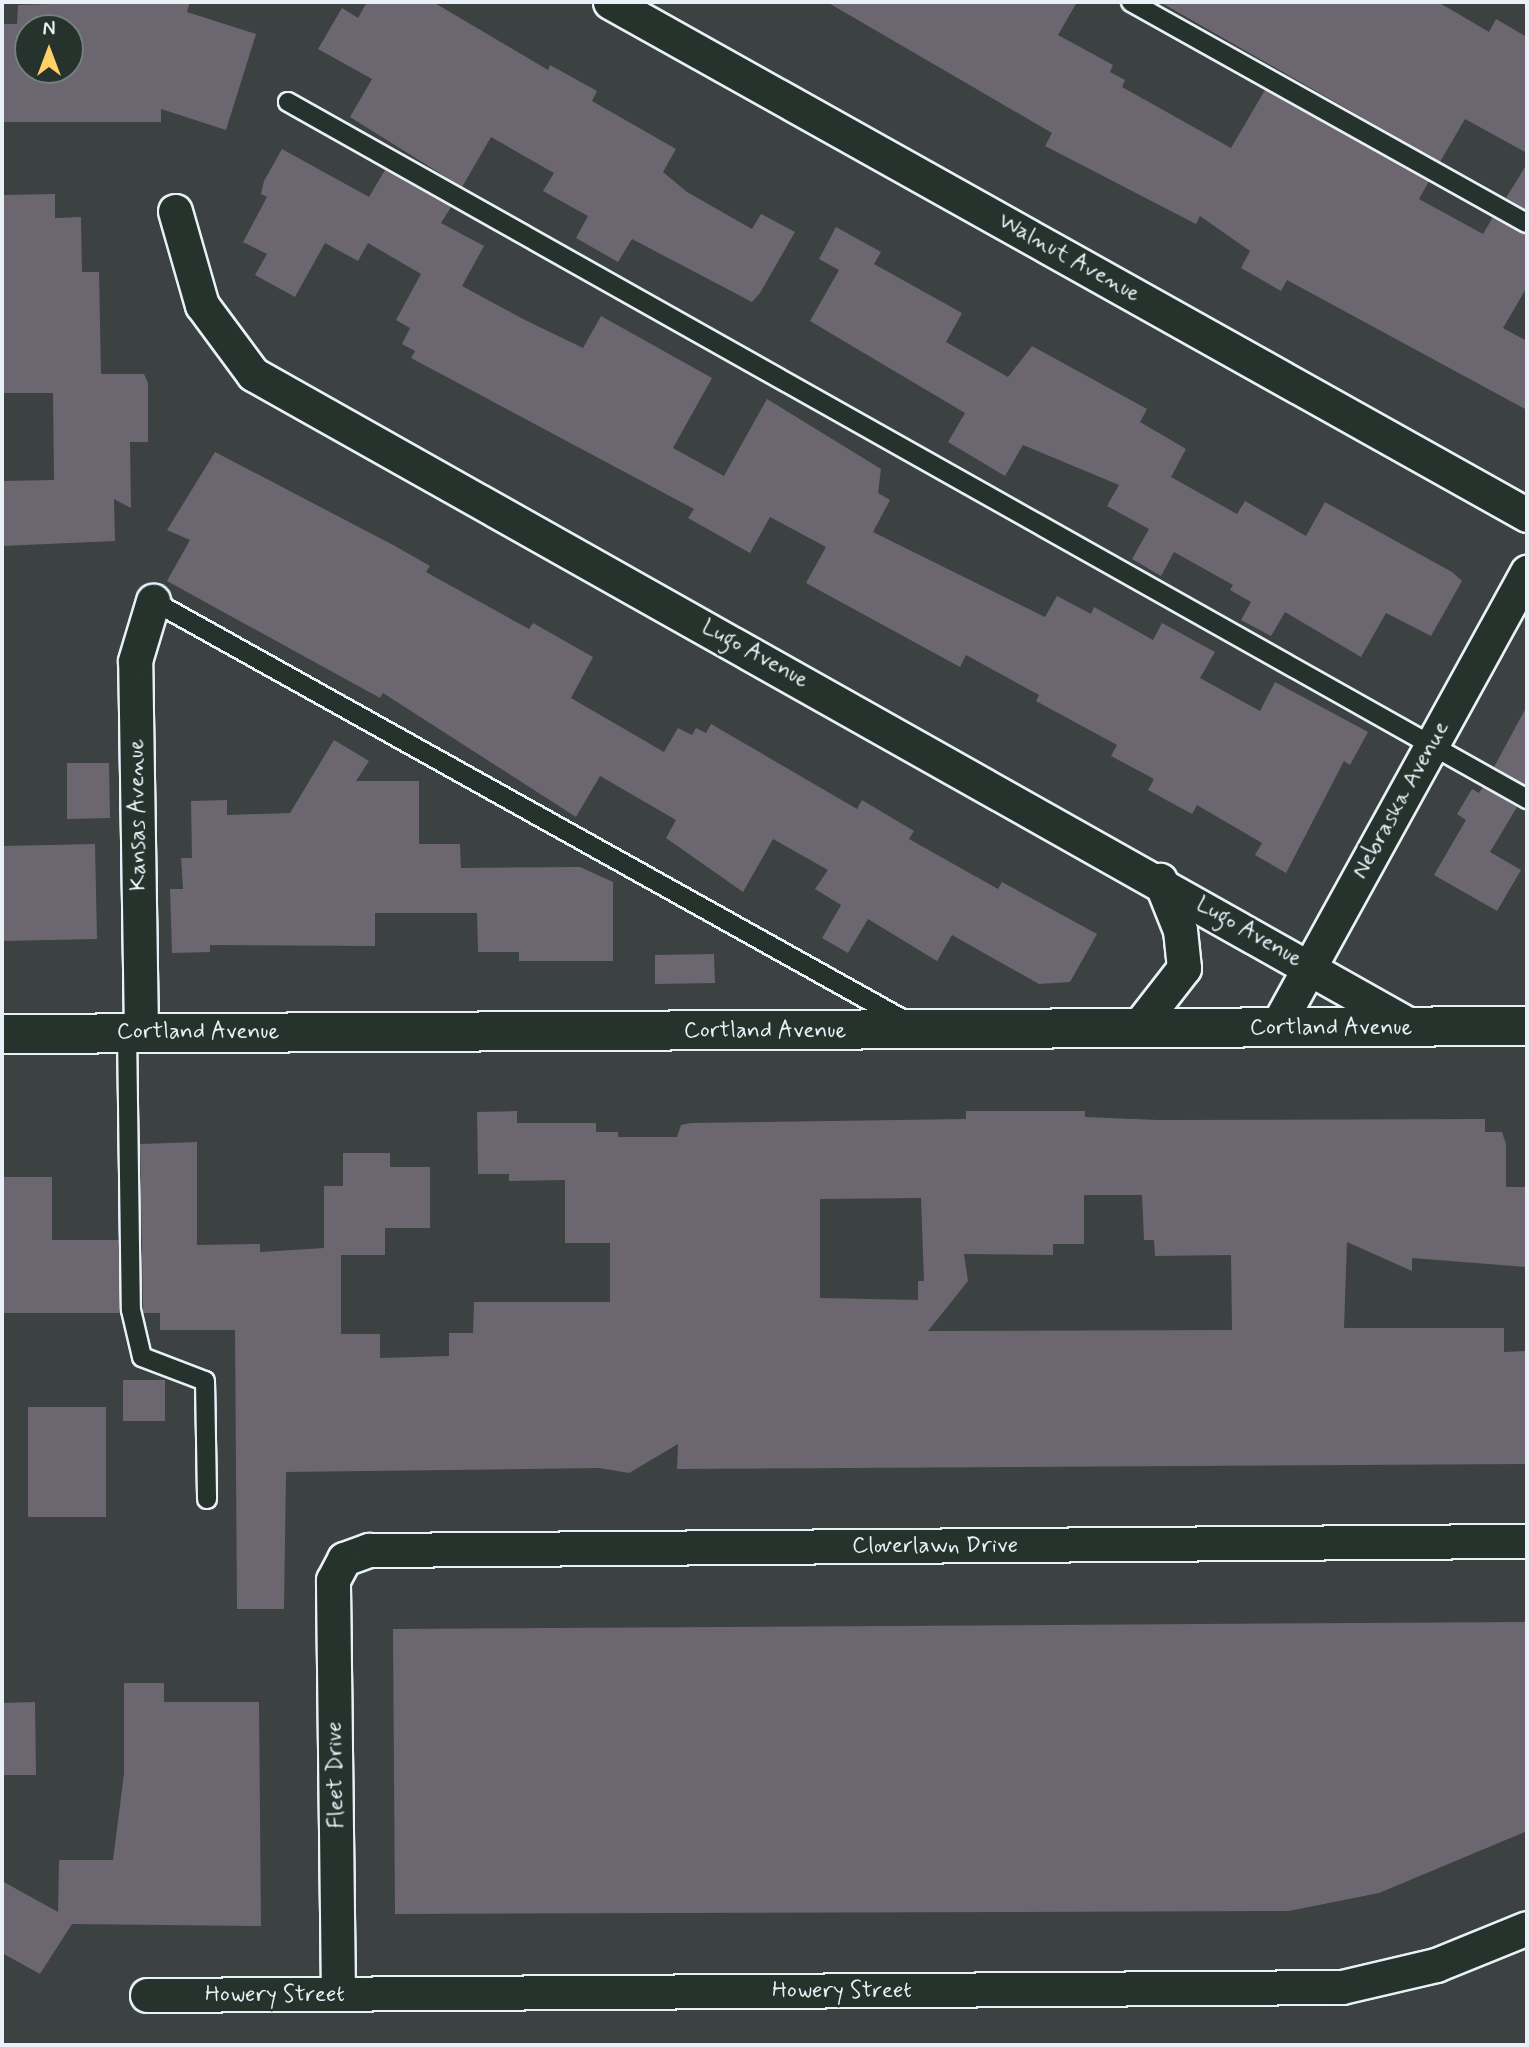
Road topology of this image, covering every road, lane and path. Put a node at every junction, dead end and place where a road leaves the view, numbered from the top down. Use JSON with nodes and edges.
{"nodes":[{"id":1,"x":610,"y":2,"type":"edge"},
{"id":2,"x":1131,"y":2,"type":"edge"},
{"id":3,"x":288,"y":102,"type":"dead end"},
{"id":4,"x":175,"y":211,"type":"dead end"},
{"id":5,"x":1527,"y":223,"type":"edge"},
{"id":6,"x":1527,"y":515,"type":"edge"},
{"id":7,"x":1527,"y":572,"type":"edge"},
{"id":8,"x":153,"y":601,"type":"joint"},
{"id":9,"x":1432,"y":744,"type":"junction"},
{"id":10,"x":1527,"y":799,"type":"edge"},
{"id":11,"x":1160,"y":880,"type":"junction"},
{"id":12,"x":1309,"y":967,"type":"junction"},
{"id":13,"x":1527,"y":1026,"type":"edge"},
{"id":14,"x":1138,"y":1027,"type":"junction"},
{"id":15,"x":1276,"y":1028,"type":"junction"},
{"id":16,"x":1415,"y":1028,"type":"junction"},
{"id":17,"x":922,"y":1031,"type":"junction"},
{"id":18,"x":134,"y":1032,"type":"junction"},
{"id":19,"x":2,"y":1034,"type":"edge"},
{"id":20,"x":207,"y":1499,"type":"dead end"},
{"id":21,"x":1527,"y":1541,"type":"edge"},
{"id":22,"x":344,"y":1559,"type":"joint"},
{"id":23,"x":1527,"y":1928,"type":"edge"},
{"id":24,"x":338,"y":1994,"type":"junction"},
{"id":25,"x":147,"y":1995,"type":"dead end"}],
"edges":[{"from":1,"to":6,"type":"street","name":"Walnut Avenue"},
{"from":2,"to":5,"type":"lane"},
{"from":3,"to":9,"type":"lane"},
{"from":4,"to":11,"type":"street","name":"Lugo Avenue"},
{"from":7,"to":9,"type":"street","name":"Nebraska Avenue"},
{"from":8,"to":17,"type":"lane"},
{"from":8,"to":18,"type":"street","name":"Kansas Avenue"},
{"from":9,"to":10,"type":"lane"},
{"from":9,"to":12,"type":"street","name":"Nebraska Avenue"},
{"from":11,"to":12,"type":"street","name":"Lugo Avenue"},
{"from":11,"to":14,"type":"street"},
{"from":12,"to":15,"type":"street","name":"Nebraska Avenue"},
{"from":12,"to":16,"type":"street","name":"Lugo Avenue"},
{"from":13,"to":16,"type":"street","name":"Cortland Avenue"},
{"from":14,"to":15,"type":"street","name":"Cortland Avenue"},
{"from":14,"to":17,"type":"street","name":"Cortland Avenue"},
{"from":15,"to":16,"type":"street","name":"Cortland Avenue"},
{"from":17,"to":18,"type":"street","name":"Cortland Avenue"},
{"from":18,"to":19,"type":"street","name":"Cortland Avenue"},
{"from":18,"to":20,"type":"lane"},
{"from":21,"to":22,"type":"street","name":"Cloverlawn Drive"},
{"from":22,"to":24,"type":"street","name":"Fleet Drive"},
{"from":23,"to":24,"type":"street","name":"Howery Street"},
{"from":24,"to":25,"type":"street","name":"Howery Street"}]}
